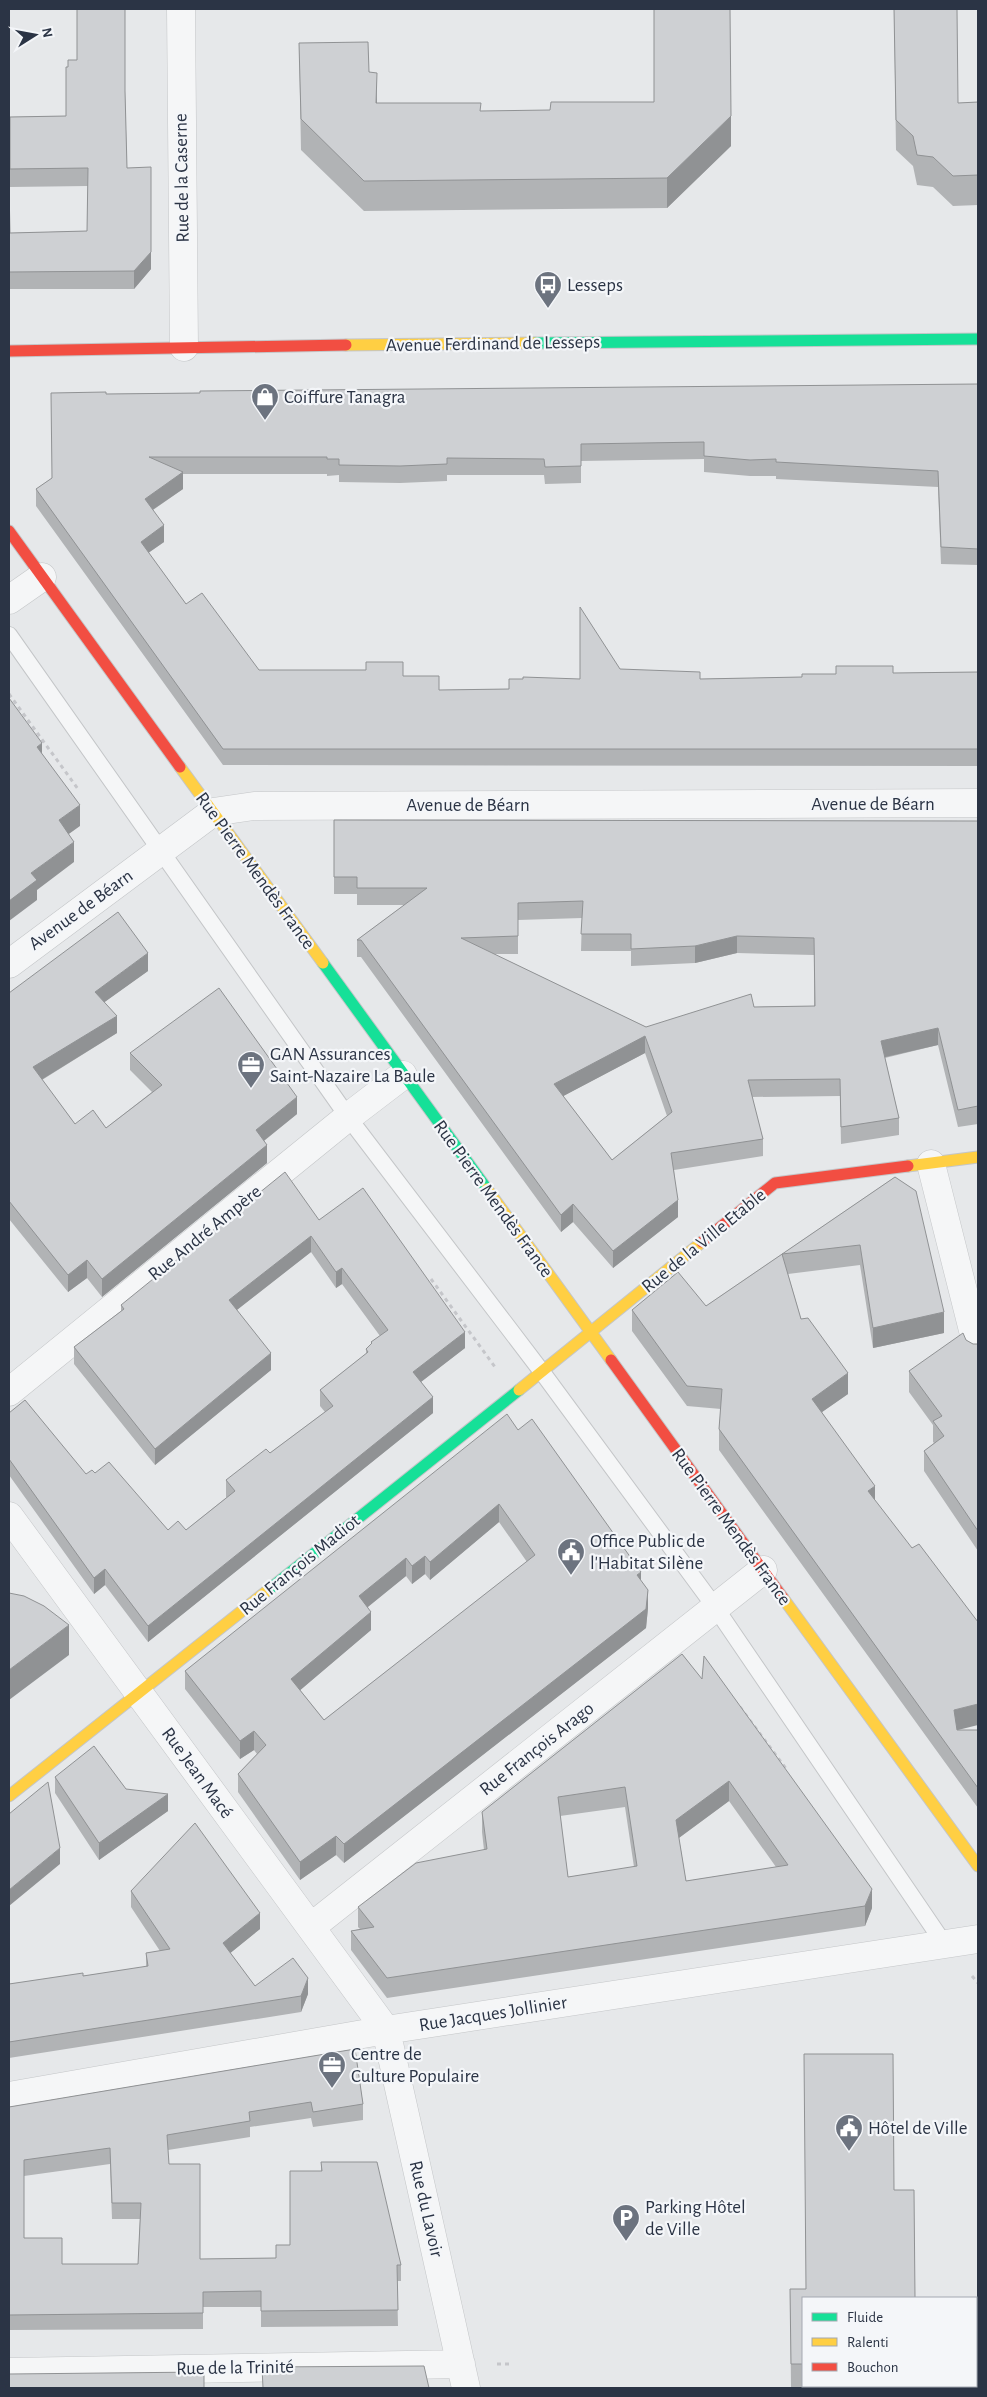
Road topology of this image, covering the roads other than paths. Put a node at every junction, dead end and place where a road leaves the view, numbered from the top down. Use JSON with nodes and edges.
{"nodes":[{"id":1,"x":181,"y":9,"type":"edge"},
{"id":2,"x":978,"y":339,"type":"edge"},
{"id":3,"x":184,"y":347,"type":"junction"},
{"id":4,"x":9,"y":351,"type":"edge"},
{"id":5,"x":9,"y":531,"type":"edge"},
{"id":6,"x":42,"y":577,"type":"junction"},
{"id":7,"x":9,"y":600,"type":"edge"},
{"id":8,"x":9,"y":635,"type":"edge"},
{"id":9,"x":978,"y":803,"type":"edge"},
{"id":10,"x":213,"y":812,"type":"junction"},
{"id":11,"x":160,"y":852,"type":"junction"},
{"id":12,"x":9,"y":964,"type":"edge"},
{"id":13,"x":403,"y":1075,"type":"junction"},
{"id":14,"x":348,"y":1117,"type":"junction"},
{"id":15,"x":978,"y":1157,"type":"edge"},
{"id":16,"x":931,"y":1164,"type":"junction"},
{"id":17,"x":591,"y":1333,"type":"junction"},
{"id":18,"x":978,"y":1350,"type":"edge"},
{"id":19,"x":542,"y":1372,"type":"junction"},
{"id":20,"x":9,"y":1392,"type":"edge"},
{"id":21,"x":9,"y":1516,"type":"edge"},
{"id":22,"x":763,"y":1570,"type":"junction"},
{"id":23,"x":715,"y":1607,"type":"junction"},
{"id":24,"x":139,"y":1693,"type":"junction"},
{"id":25,"x":9,"y":1796,"type":"edge"},
{"id":26,"x":978,"y":1866,"type":"edge"},
{"id":27,"x":311,"y":1927,"type":"junction"},
{"id":28,"x":978,"y":1939,"type":"edge"},
{"id":29,"x":945,"y":1944,"type":"junction"},
{"id":30,"x":386,"y":2030,"type":"junction"},
{"id":31,"x":9,"y":2096,"type":"edge"},
{"id":32,"x":9,"y":2372,"type":"edge"},
{"id":33,"x":463,"y":2376,"type":"edge"}],
"edges":[{"from":1,"to":3,"type":"street","name":"Rue de la Caserne"},
{"from":2,"to":3,"type":"street","name":"Avenue Ferdinand de Lesseps"},
{"from":3,"to":4,"type":"street","name":"Avenue Ferdinand de Lesseps"},
{"from":5,"to":6,"type":"street","name":"Rue Pierre Mendès France"},
{"from":6,"to":7,"type":"street"},
{"from":6,"to":10,"type":"street","name":"Rue Pierre Mendès France"},
{"from":8,"to":11,"type":"lane"},
{"from":9,"to":10,"type":"street","name":"Avenue de Béarn"},
{"from":10,"to":11,"type":"street","name":"Avenue de Béarn"},
{"from":10,"to":13,"type":"street","name":"Rue Pierre Mendès France"},
{"from":11,"to":12,"type":"street","name":"Avenue de Béarn"},
{"from":11,"to":14,"type":"lane"},
{"from":13,"to":14,"type":"street","name":"Rue André Ampère"},
{"from":13,"to":17,"type":"street","name":"Rue Pierre Mendès France"},
{"from":14,"to":19,"type":"lane"},
{"from":14,"to":20,"type":"street","name":"Rue André Ampère"},
{"from":15,"to":16,"type":"street","name":"Rue de la Ville Etable"},
{"from":16,"to":17,"type":"street","name":"Rue de la Ville Etable"},
{"from":16,"to":18,"type":"street"},
{"from":17,"to":19,"type":"street","name":"Rue François Madiot"},
{"from":17,"to":22,"type":"street","name":"Rue Pierre Mendès France"},
{"from":19,"to":23,"type":"lane"},
{"from":19,"to":24,"type":"street","name":"Rue François Madiot"},
{"from":21,"to":24,"type":"street","name":"Rue Jean Macé"},
{"from":22,"to":23,"type":"street","name":"Rue François Arago"},
{"from":22,"to":26,"type":"street","name":"Rue Pierre Mendès France"},
{"from":23,"to":27,"type":"street","name":"Rue François Arago"},
{"from":23,"to":29,"type":"lane"},
{"from":24,"to":25,"type":"street","name":"Rue François Madiot"},
{"from":24,"to":27,"type":"street","name":"Rue Jean Macé"},
{"from":27,"to":30,"type":"street","name":"Rue Jean Macé"},
{"from":28,"to":29,"type":"street","name":"Rue Jacques Jollinier"},
{"from":29,"to":30,"type":"street","name":"Rue Jacques Jollinier"},
{"from":30,"to":31,"type":"street","name":"Rue Jacques Jollinier"},
{"from":30,"to":33,"type":"street","name":"Rue du Lavoir"},
{"from":32,"to":33,"type":"street","name":"Rue de la Trinité"}]}
